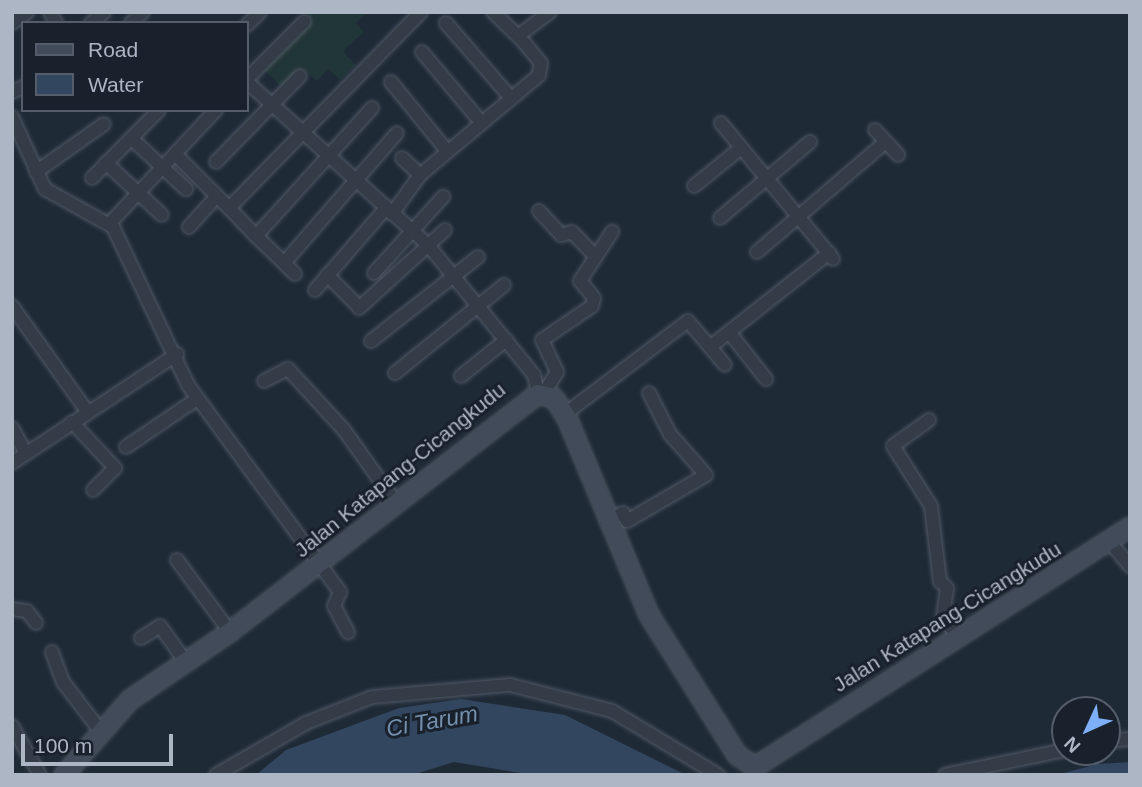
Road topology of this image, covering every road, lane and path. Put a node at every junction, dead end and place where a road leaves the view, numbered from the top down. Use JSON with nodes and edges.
{"nodes":[{"id":1,"x":28,"y":12,"type":"edge"},
{"id":2,"x":494,"y":12,"type":"edge"},
{"id":3,"x":549,"y":12,"type":"edge"},
{"id":4,"x":418,"y":13,"type":"edge"},
{"id":5,"x":304,"y":22,"type":"dead end"},
{"id":6,"x":12,"y":23,"type":"edge"},
{"id":7,"x":446,"y":23,"type":"dead end"},
{"id":8,"x":519,"y":36,"type":"junction"},
{"id":9,"x":422,"y":52,"type":"dead end"},
{"id":10,"x":300,"y":76,"type":"dead end"},
{"id":11,"x":248,"y":80,"type":"edge"},
{"id":12,"x":248,"y":82,"type":"edge"},
{"id":13,"x":391,"y":82,"type":"dead end"},
{"id":14,"x":510,"y":97,"type":"junction"},
{"id":15,"x":272,"y":107,"type":"junction"},
{"id":16,"x":372,"y":108,"type":"dead end"},
{"id":17,"x":157,"y":112,"type":"edge"},
{"id":18,"x":214,"y":112,"type":"edge"},
{"id":19,"x":12,"y":117,"type":"edge"},
{"id":20,"x":480,"y":121,"type":"junction"},
{"id":21,"x":721,"y":123,"type":"dead end"},
{"id":22,"x":104,"y":124,"type":"dead end"},
{"id":23,"x":875,"y":130,"type":"dead end"},
{"id":24,"x":300,"y":131,"type":"junction"},
{"id":25,"x":397,"y":134,"type":"dead end"},
{"id":26,"x":132,"y":139,"type":"junction"},
{"id":27,"x":810,"y":142,"type":"dead end"},
{"id":28,"x":884,"y":143,"type":"junction"},
{"id":29,"x":741,"y":148,"type":"junction"},
{"id":30,"x":447,"y":151,"type":"junction"},
{"id":31,"x":175,"y":154,"type":"junction"},
{"id":32,"x":898,"y":155,"type":"dead end"},
{"id":33,"x":327,"y":157,"type":"junction"},
{"id":34,"x":402,"y":158,"type":"dead end"},
{"id":35,"x":216,"y":162,"type":"dead end"},
{"id":36,"x":106,"y":163,"type":"junction"},
{"id":37,"x":163,"y":168,"type":"junction"},
{"id":38,"x":36,"y":172,"type":"junction"},
{"id":39,"x":420,"y":175,"type":"junction"},
{"id":40,"x":92,"y":178,"type":"dead end"},
{"id":41,"x":352,"y":179,"type":"junction"},
{"id":42,"x":768,"y":179,"type":"junction"},
{"id":43,"x":694,"y":186,"type":"dead end"},
{"id":44,"x":186,"y":189,"type":"dead end"},
{"id":45,"x":136,"y":196,"type":"junction"},
{"id":46,"x":217,"y":196,"type":"junction"},
{"id":47,"x":443,"y":197,"type":"dead end"},
{"id":48,"x":229,"y":208,"type":"junction"},
{"id":49,"x":389,"y":211,"type":"junction"},
{"id":50,"x":539,"y":211,"type":"dead end"},
{"id":51,"x":162,"y":215,"type":"dead end"},
{"id":52,"x":798,"y":215,"type":"junction"},
{"id":53,"x":720,"y":218,"type":"dead end"},
{"id":54,"x":110,"y":223,"type":"junction"},
{"id":55,"x":189,"y":228,"type":"dead end"},
{"id":56,"x":445,"y":230,"type":"dead end"},
{"id":57,"x":412,"y":231,"type":"junction"},
{"id":58,"x":612,"y":232,"type":"dead end"},
{"id":59,"x":256,"y":236,"type":"junction"},
{"id":60,"x":428,"y":244,"type":"junction"},
{"id":61,"x":757,"y":252,"type":"dead end"},
{"id":62,"x":594,"y":255,"type":"junction"},
{"id":63,"x":478,"y":257,"type":"dead end"},
{"id":64,"x":284,"y":264,"type":"junction"},
{"id":65,"x":374,"y":273,"type":"dead end"},
{"id":66,"x":295,"y":274,"type":"dead end"},
{"id":67,"x":327,"y":275,"type":"junction"},
{"id":68,"x":453,"y":276,"type":"junction"},
{"id":69,"x":504,"y":285,"type":"dead end"},
{"id":70,"x":315,"y":290,"type":"dead end"},
{"id":71,"x":12,"y":306,"type":"edge"},
{"id":72,"x":478,"y":306,"type":"junction"},
{"id":73,"x":729,"y":332,"type":"junction"},
{"id":74,"x":506,"y":340,"type":"junction"},
{"id":75,"x":371,"y":341,"type":"dead end"},
{"id":76,"x":710,"y":347,"type":"junction"},
{"id":77,"x":177,"y":354,"type":"junction"},
{"id":78,"x":725,"y":365,"type":"dead end"},
{"id":79,"x":395,"y":373,"type":"dead end"},
{"id":80,"x":461,"y":376,"type":"dead end"},
{"id":81,"x":766,"y":379,"type":"dead end"},
{"id":82,"x":264,"y":382,"type":"dead end"},
{"id":83,"x":649,"y":393,"type":"dead end"},
{"id":84,"x":541,"y":394,"type":"junction"},
{"id":85,"x":197,"y":399,"type":"junction"},
{"id":86,"x":87,"y":411,"type":"junction"},
{"id":87,"x":565,"y":414,"type":"junction"},
{"id":88,"x":929,"y":420,"type":"dead end"},
{"id":89,"x":72,"y":422,"type":"junction"},
{"id":90,"x":12,"y":428,"type":"edge"},
{"id":91,"x":125,"y":447,"type":"dead end"},
{"id":92,"x":26,"y":453,"type":"junction"},
{"id":93,"x":12,"y":463,"type":"edge"},
{"id":94,"x":93,"y":490,"type":"dead end"},
{"id":95,"x":396,"y":503,"type":"junction"},
{"id":96,"x":606,"y":521,"type":"junction"},
{"id":97,"x":1130,"y":527,"type":"edge"},
{"id":98,"x":1109,"y":541,"type":"junction"},
{"id":99,"x":177,"y":560,"type":"dead end"},
{"id":100,"x":318,"y":565,"type":"junction"},
{"id":101,"x":1130,"y":566,"type":"edge"},
{"id":102,"x":12,"y":608,"type":"edge"},
{"id":103,"x":36,"y":623,"type":"dead end"},
{"id":104,"x":230,"y":632,"type":"junction"},
{"id":105,"x":348,"y":632,"type":"dead end"},
{"id":106,"x":959,"y":637,"type":"junction"},
{"id":107,"x":141,"y":638,"type":"dead end"},
{"id":108,"x":52,"y":652,"type":"dead end"},
{"id":109,"x":186,"y":661,"type":"junction"},
{"id":110,"x":12,"y":726,"type":"edge"},
{"id":111,"x":99,"y":729,"type":"junction"},
{"id":112,"x":1051,"y":753,"type":"edge"},
{"id":113,"x":753,"y":771,"type":"edge"},
{"id":114,"x":40,"y":775,"type":"edge"},
{"id":115,"x":64,"y":775,"type":"edge"},
{"id":116,"x":216,"y":775,"type":"edge"},
{"id":117,"x":718,"y":775,"type":"edge"},
{"id":118,"x":945,"y":775,"type":"edge"}],
"edges":[{"from":1,"to":6,"type":"street"},
{"from":2,"to":8,"type":"street"},
{"from":3,"to":8,"type":"street"},
{"from":4,"to":24,"type":"street"},
{"from":5,"to":11,"type":"street"},
{"from":7,"to":14,"type":"street"},
{"from":8,"to":14,"type":"street"},
{"from":9,"to":20,"type":"street"},
{"from":10,"to":15,"type":"street"},
{"from":12,"to":15,"type":"street"},
{"from":13,"to":30,"type":"street"},
{"from":14,"to":20,"type":"street"},
{"from":15,"to":24,"type":"street"},
{"from":15,"to":35,"type":"street"},
{"from":16,"to":33,"type":"street"},
{"from":17,"to":26,"type":"street"},
{"from":18,"to":31,"type":"street"},
{"from":19,"to":38,"type":"street"},
{"from":20,"to":30,"type":"street"},
{"from":21,"to":29,"type":"street"},
{"from":22,"to":38,"type":"street"},
{"from":23,"to":28,"type":"street"},
{"from":24,"to":33,"type":"street"},
{"from":24,"to":48,"type":"street"},
{"from":25,"to":41,"type":"street"},
{"from":26,"to":36,"type":"street"},
{"from":26,"to":37,"type":"street"},
{"from":27,"to":42,"type":"street"},
{"from":28,"to":32,"type":"street"},
{"from":28,"to":52,"type":"street"},
{"from":29,"to":42,"type":"street"},
{"from":29,"to":43,"type":"street"},
{"from":30,"to":39,"type":"street"},
{"from":31,"to":37,"type":"street"},
{"from":31,"to":46,"type":"street"},
{"from":33,"to":41,"type":"street"},
{"from":33,"to":59,"type":"street"},
{"from":34,"to":39,"type":"street"},
{"from":36,"to":40,"type":"street"},
{"from":36,"to":45,"type":"street"},
{"from":37,"to":44,"type":"street"},
{"from":37,"to":45,"type":"street"},
{"from":38,"to":54,"type":"street"},
{"from":39,"to":49,"type":"street"},
{"from":41,"to":49,"type":"street"},
{"from":41,"to":64,"type":"street"},
{"from":42,"to":52,"type":"street"},
{"from":42,"to":53,"type":"street"},
{"from":45,"to":51,"type":"street"},
{"from":45,"to":54,"type":"street"},
{"from":46,"to":48,"type":"street"},
{"from":46,"to":55,"type":"street"},
{"from":47,"to":57,"type":"street"},
{"from":48,"to":59,"type":"street"},
{"from":49,"to":57,"type":"street"},
{"from":49,"to":67,"type":"street"},
{"from":50,"to":62,"type":"street"},
{"from":52,"to":61,"type":"street"},
{"from":52,"to":73,"type":"street"},
{"from":54,"to":77,"type":"street"},
{"from":56,"to":60,"type":"street"},
{"from":57,"to":60,"type":"street"},
{"from":57,"to":65,"type":"street"},
{"from":58,"to":62,"type":"street"},
{"from":59,"to":64,"type":"street"},
{"from":60,"to":67,"type":"street"},
{"from":60,"to":68,"type":"street"},
{"from":62,"to":84,"type":"street"},
{"from":63,"to":68,"type":"street"},
{"from":64,"to":66,"type":"street"},
{"from":67,"to":70,"type":"street"},
{"from":68,"to":72,"type":"street"},
{"from":68,"to":75,"type":"street"},
{"from":69,"to":72,"type":"street"},
{"from":71,"to":86,"type":"street"},
{"from":72,"to":74,"type":"street"},
{"from":72,"to":79,"type":"street"},
{"from":73,"to":76,"type":"street"},
{"from":73,"to":81,"type":"street"},
{"from":74,"to":80,"type":"street"},
{"from":74,"to":84,"type":"street"},
{"from":76,"to":78,"type":"street"},
{"from":76,"to":87,"type":"street"},
{"from":77,"to":85,"type":"street"},
{"from":77,"to":86,"type":"street"},
{"from":82,"to":95,"type":"street"},
{"from":83,"to":96,"type":"street"},
{"from":84,"to":87,"type":"street","name":"Jalan Katapang-Cicangkudu"},
{"from":84,"to":95,"type":"street","name":"Jalan Katapang-Cicangkudu"},
{"from":85,"to":91,"type":"street"},
{"from":85,"to":100,"type":"street"},
{"from":86,"to":89,"type":"street"},
{"from":87,"to":96,"type":"street","name":"Jalan Katapang-Cicangkudu"},
{"from":88,"to":106,"type":"street"},
{"from":89,"to":92,"type":"street"},
{"from":89,"to":94,"type":"street"},
{"from":90,"to":92,"type":"street"},
{"from":92,"to":93,"type":"street"},
{"from":95,"to":100,"type":"street","name":"Jalan Katapang-Cicangkudu"},
{"from":96,"to":113,"type":"street","name":"Jalan Katapang-Cicangkudu"},
{"from":97,"to":98,"type":"street","name":"Jalan Katapang-Cicangkudu"},
{"from":98,"to":101,"type":"street"},
{"from":98,"to":106,"type":"street","name":"Jalan Katapang-Cicangkudu"},
{"from":99,"to":104,"type":"street"},
{"from":100,"to":104,"type":"street","name":"Jalan Katapang-Cicangkudu"},
{"from":100,"to":105,"type":"street"},
{"from":102,"to":103,"type":"street"},
{"from":104,"to":109,"type":"street","name":"Jalan Katapang-Cicangkudu"},
{"from":106,"to":113,"type":"street","name":"Jalan Katapang-Cicangkudu"},
{"from":107,"to":109,"type":"street"},
{"from":108,"to":111,"type":"street"},
{"from":109,"to":111,"type":"street","name":"Jalan Katapang-Cicangkudu"},
{"from":110,"to":114,"type":"street"},
{"from":111,"to":115,"type":"street","name":"Jalan Katapang-Cicangkudu"},
{"from":112,"to":118,"type":"street"},
{"from":116,"to":117,"type":"street"}]}
